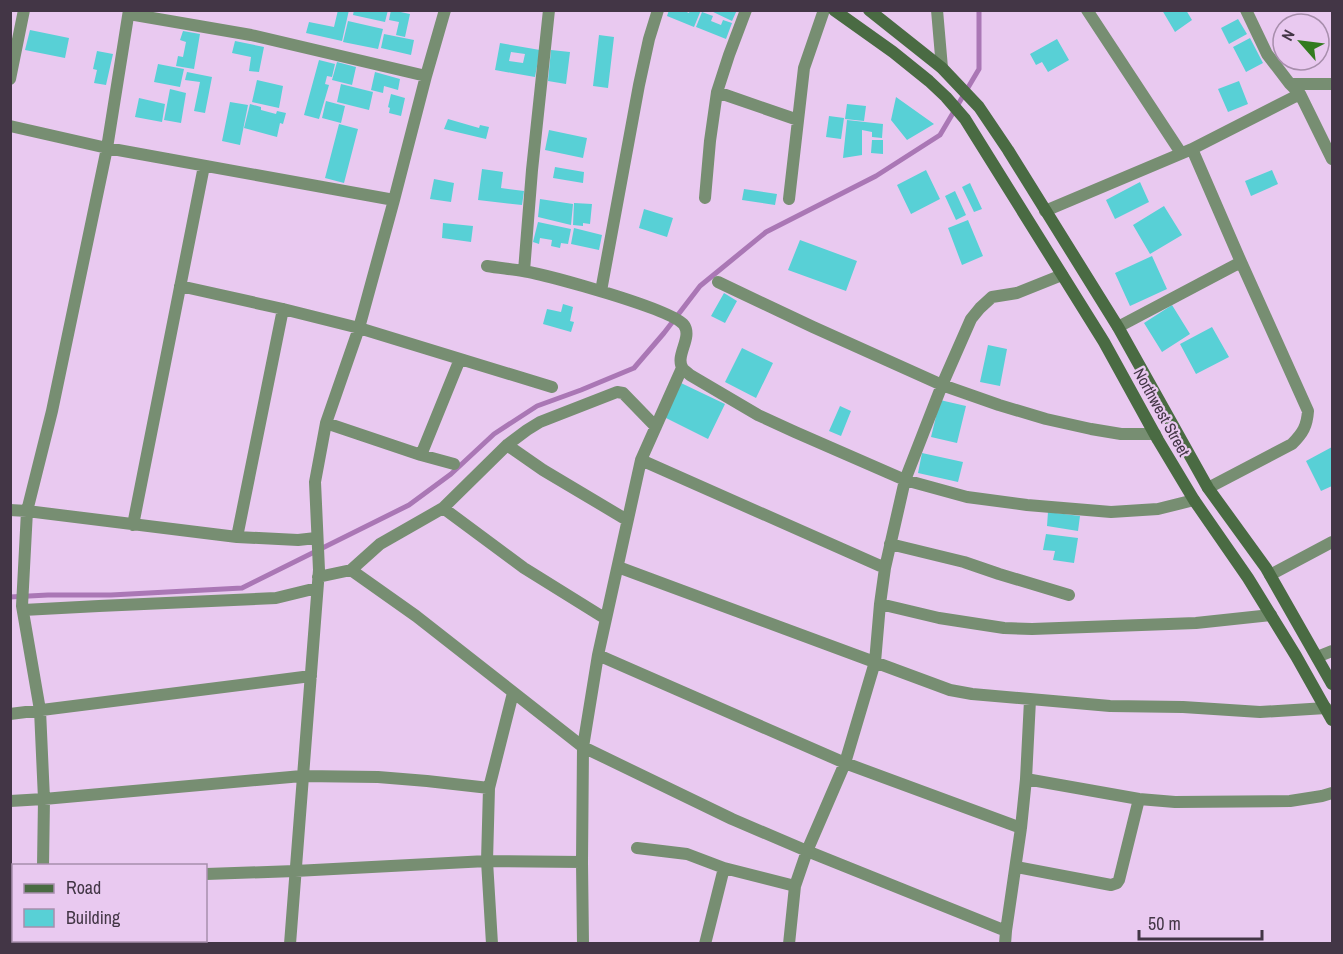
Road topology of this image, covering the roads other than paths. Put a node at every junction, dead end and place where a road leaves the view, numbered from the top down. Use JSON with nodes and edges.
{"nodes":[{"id":1,"x":24,"y":10,"type":"edge"},
{"id":2,"x":445,"y":10,"type":"edge"},
{"id":3,"x":549,"y":10,"type":"edge"},
{"id":4,"x":658,"y":10,"type":"edge"},
{"id":5,"x":746,"y":10,"type":"edge"},
{"id":6,"x":824,"y":10,"type":"edge"},
{"id":7,"x":834,"y":10,"type":"edge"},
{"id":8,"x":869,"y":10,"type":"edge"},
{"id":9,"x":937,"y":10,"type":"edge"},
{"id":10,"x":1087,"y":10,"type":"edge"},
{"id":11,"x":1246,"y":10,"type":"edge"},
{"id":12,"x":129,"y":12,"type":"edge"},
{"id":13,"x":942,"y":68,"type":"junction"},
{"id":14,"x":426,"y":76,"type":"junction"},
{"id":15,"x":10,"y":79,"type":"edge"},
{"id":16,"x":1290,"y":84,"type":"junction"},
{"id":17,"x":1332,"y":84,"type":"edge"},
{"id":18,"x":717,"y":92,"type":"junction"},
{"id":19,"x":1300,"y":94,"type":"junction"},
{"id":20,"x":798,"y":120,"type":"junction"},
{"id":21,"x":10,"y":126,"type":"edge"},
{"id":22,"x":106,"y":148,"type":"junction"},
{"id":23,"x":1186,"y":151,"type":"junction"},
{"id":24,"x":1332,"y":159,"type":"edge"},
{"id":25,"x":204,"y":166,"type":"junction"},
{"id":26,"x":705,"y":198,"type":"dead end"},
{"id":27,"x":789,"y":199,"type":"dead end"},
{"id":28,"x":394,"y":200,"type":"junction"},
{"id":29,"x":1045,"y":211,"type":"junction"},
{"id":30,"x":1241,"y":262,"type":"junction"},
{"id":31,"x":487,"y":266,"type":"dead end"},
{"id":32,"x":524,"y":271,"type":"junction"},
{"id":33,"x":1062,"y":275,"type":"junction"},
{"id":34,"x":718,"y":282,"type":"dead end"},
{"id":35,"x":180,"y":286,"type":"junction"},
{"id":36,"x":601,"y":291,"type":"junction"},
{"id":37,"x":284,"y":309,"type":"junction"},
{"id":38,"x":1118,"y":327,"type":"junction"},
{"id":39,"x":359,"y":328,"type":"junction"},
{"id":40,"x":460,"y":359,"type":"junction"},
{"id":41,"x":682,"y":368,"type":"junction"},
{"id":42,"x":942,"y":385,"type":"junction"},
{"id":43,"x":552,"y":387,"type":"dead end"},
{"id":44,"x":326,"y":423,"type":"junction"},
{"id":45,"x":656,"y":427,"type":"junction"},
{"id":46,"x":1155,"y":434,"type":"junction"},
{"id":47,"x":507,"y":445,"type":"junction"},
{"id":48,"x":421,"y":455,"type":"junction"},
{"id":49,"x":641,"y":460,"type":"junction"},
{"id":50,"x":454,"y":464,"type":"dead end"},
{"id":51,"x":906,"y":480,"type":"junction"},
{"id":52,"x":1208,"y":488,"type":"junction"},
{"id":53,"x":1194,"y":500,"type":"junction"},
{"id":54,"x":443,"y":508,"type":"junction"},
{"id":55,"x":10,"y":510,"type":"edge"},
{"id":56,"x":27,"y":511,"type":"junction"},
{"id":57,"x":627,"y":520,"type":"junction"},
{"id":58,"x":133,"y":525,"type":"junction"},
{"id":59,"x":237,"y":537,"type":"junction"},
{"id":60,"x":316,"y":540,"type":"junction"},
{"id":61,"x":1332,"y":542,"type":"edge"},
{"id":62,"x":890,"y":544,"type":"junction"},
{"id":63,"x":618,"y":567,"type":"junction"},
{"id":64,"x":885,"y":568,"type":"junction"},
{"id":65,"x":351,"y":570,"type":"junction"},
{"id":66,"x":1270,"y":575,"type":"junction"},
{"id":67,"x":318,"y":578,"type":"junction"},
{"id":68,"x":18,"y":590,"type":"edge"},
{"id":69,"x":1069,"y":595,"type":"dead end"},
{"id":70,"x":880,"y":604,"type":"junction"},
{"id":71,"x":22,"y":608,"type":"junction"},
{"id":72,"x":1271,"y":615,"type":"junction"},
{"id":73,"x":606,"y":619,"type":"junction"},
{"id":74,"x":1332,"y":651,"type":"edge"},
{"id":75,"x":598,"y":655,"type":"junction"},
{"id":76,"x":1317,"y":657,"type":"junction"},
{"id":77,"x":875,"y":662,"type":"junction"},
{"id":78,"x":311,"y":676,"type":"junction"},
{"id":79,"x":1332,"y":684,"type":"edge"},
{"id":80,"x":513,"y":693,"type":"junction"},
{"id":81,"x":1030,"y":700,"type":"junction"},
{"id":82,"x":1326,"y":708,"type":"junction"},
{"id":83,"x":40,"y":710,"type":"junction"},
{"id":84,"x":10,"y":714,"type":"edge"},
{"id":85,"x":1332,"y":720,"type":"edge"},
{"id":86,"x":583,"y":747,"type":"junction"},
{"id":87,"x":845,"y":763,"type":"junction"},
{"id":88,"x":302,"y":776,"type":"junction"},
{"id":89,"x":1026,"y":779,"type":"junction"},
{"id":90,"x":489,"y":788,"type":"junction"},
{"id":91,"x":1332,"y":793,"type":"edge"},
{"id":92,"x":44,"y":799,"type":"junction"},
{"id":93,"x":1138,"y":800,"type":"junction"},
{"id":94,"x":10,"y":801,"type":"edge"},
{"id":95,"x":1021,"y":828,"type":"junction"},
{"id":96,"x":637,"y":848,"type":"dead end"},
{"id":97,"x":807,"y":851,"type":"junction"},
{"id":98,"x":487,"y":861,"type":"junction"},
{"id":99,"x":582,"y":862,"type":"junction"},
{"id":100,"x":43,"y":864,"type":"edge"},
{"id":101,"x":1016,"y":867,"type":"junction"},
{"id":102,"x":724,"y":868,"type":"junction"},
{"id":103,"x":295,"y":872,"type":"junction"},
{"id":104,"x":207,"y":874,"type":"edge"},
{"id":105,"x":795,"y":886,"type":"junction"},
{"id":106,"x":1006,"y":937,"type":"edge"},
{"id":107,"x":290,"y":944,"type":"edge"},
{"id":108,"x":492,"y":944,"type":"edge"},
{"id":109,"x":583,"y":944,"type":"edge"},
{"id":110,"x":705,"y":944,"type":"edge"},
{"id":111,"x":789,"y":944,"type":"edge"}],
"edges":[{"from":1,"to":15,"type":"street"},
{"from":2,"to":14,"type":"street"},
{"from":3,"to":32,"type":"street"},
{"from":4,"to":36,"type":"street"},
{"from":5,"to":18,"type":"street"},
{"from":6,"to":20,"type":"street"},
{"from":7,"to":33,"type":"main road","name":"Northwest Street"},
{"from":8,"to":13,"type":"main road","name":"Northwest Street"},
{"from":9,"to":13,"type":"street"},
{"from":10,"to":23,"type":"street"},
{"from":11,"to":16,"type":"street"},
{"from":12,"to":14,"type":"street"},
{"from":12,"to":22,"type":"street"},
{"from":13,"to":29,"type":"main road","name":"Northwest Street"},
{"from":14,"to":28,"type":"street"},
{"from":16,"to":17,"type":"street"},
{"from":16,"to":19,"type":"street"},
{"from":18,"to":20,"type":"street"},
{"from":18,"to":26,"type":"street"},
{"from":19,"to":23,"type":"street"},
{"from":19,"to":24,"type":"street"},
{"from":20,"to":27,"type":"street"},
{"from":21,"to":22,"type":"street"},
{"from":22,"to":25,"type":"street"},
{"from":22,"to":56,"type":"street"},
{"from":23,"to":29,"type":"street"},
{"from":23,"to":30,"type":"street"},
{"from":25,"to":28,"type":"street"},
{"from":25,"to":35,"type":"street"},
{"from":28,"to":39,"type":"street"},
{"from":29,"to":38,"type":"main road","name":"Northwest Street"},
{"from":30,"to":38,"type":"street"},
{"from":30,"to":52,"type":"street"},
{"from":31,"to":32,"type":"street"},
{"from":32,"to":36,"type":"street"},
{"from":33,"to":42,"type":"street"},
{"from":33,"to":46,"type":"main road","name":"Northwest Street"},
{"from":34,"to":42,"type":"street"},
{"from":35,"to":37,"type":"street"},
{"from":35,"to":58,"type":"street"},
{"from":36,"to":41,"type":"street"},
{"from":37,"to":39,"type":"street"},
{"from":37,"to":59,"type":"street"},
{"from":38,"to":52,"type":"main road","name":"Northwest Street"},
{"from":39,"to":40,"type":"street"},
{"from":39,"to":44,"type":"street"},
{"from":40,"to":43,"type":"street"},
{"from":40,"to":48,"type":"street"},
{"from":41,"to":45,"type":"street"},
{"from":41,"to":51,"type":"street"},
{"from":42,"to":46,"type":"street"},
{"from":42,"to":51,"type":"street"},
{"from":44,"to":48,"type":"street"},
{"from":44,"to":60,"type":"street"},
{"from":45,"to":47,"type":"street"},
{"from":45,"to":49,"type":"street"},
{"from":46,"to":53,"type":"main road","name":"Northwest Street"},
{"from":47,"to":54,"type":"street"},
{"from":47,"to":57,"type":"street"},
{"from":48,"to":50,"type":"street"},
{"from":49,"to":57,"type":"street"},
{"from":49,"to":64,"type":"street"},
{"from":51,"to":53,"type":"street"},
{"from":51,"to":62,"type":"street"},
{"from":52,"to":66,"type":"main road","name":"Northwest Street"},
{"from":53,"to":72,"type":"main road","name":"Northwest Street"},
{"from":54,"to":65,"type":"street"},
{"from":54,"to":73,"type":"street"},
{"from":55,"to":56,"type":"street"},
{"from":56,"to":58,"type":"street"},
{"from":56,"to":68,"type":"street"},
{"from":57,"to":63,"type":"street"},
{"from":58,"to":59,"type":"street"},
{"from":59,"to":60,"type":"street"},
{"from":60,"to":67,"type":"street"},
{"from":61,"to":66,"type":"street"},
{"from":62,"to":64,"type":"street"},
{"from":62,"to":69,"type":"street"},
{"from":63,"to":73,"type":"street"},
{"from":63,"to":77,"type":"street"},
{"from":64,"to":70,"type":"street"},
{"from":65,"to":67,"type":"street"},
{"from":65,"to":80,"type":"street"},
{"from":66,"to":76,"type":"main road","name":"Northwest Street"},
{"from":67,"to":71,"type":"street"},
{"from":67,"to":78,"type":"street"},
{"from":68,"to":71,"type":"street"},
{"from":70,"to":72,"type":"street"},
{"from":70,"to":77,"type":"street"},
{"from":71,"to":83,"type":"street"},
{"from":72,"to":82,"type":"main road","name":"Northwest Street"},
{"from":73,"to":75,"type":"street"},
{"from":74,"to":76,"type":"street"},
{"from":75,"to":86,"type":"street"},
{"from":75,"to":87,"type":"street"},
{"from":76,"to":79,"type":"main road","name":"Northwest Street"},
{"from":77,"to":81,"type":"street"},
{"from":77,"to":87,"type":"street"},
{"from":78,"to":83,"type":"street"},
{"from":78,"to":88,"type":"street"},
{"from":80,"to":86,"type":"street"},
{"from":80,"to":90,"type":"street"},
{"from":81,"to":82,"type":"street"},
{"from":81,"to":89,"type":"street"},
{"from":82,"to":85,"type":"main road","name":"Northwest Street"},
{"from":83,"to":84,"type":"street"},
{"from":83,"to":92,"type":"street"},
{"from":86,"to":97,"type":"street"},
{"from":86,"to":99,"type":"street"},
{"from":87,"to":95,"type":"street"},
{"from":87,"to":97,"type":"street"},
{"from":88,"to":90,"type":"street"},
{"from":88,"to":92,"type":"street"},
{"from":88,"to":103,"type":"street"},
{"from":89,"to":93,"type":"street"},
{"from":89,"to":95,"type":"street"},
{"from":90,"to":98,"type":"street"},
{"from":91,"to":93,"type":"street"},
{"from":92,"to":94,"type":"street"},
{"from":92,"to":100,"type":"street"},
{"from":93,"to":101,"type":"street"},
{"from":95,"to":101,"type":"street"},
{"from":96,"to":102,"type":"street"},
{"from":97,"to":105,"type":"street"},
{"from":97,"to":106,"type":"street"},
{"from":98,"to":99,"type":"street"},
{"from":98,"to":103,"type":"street"},
{"from":98,"to":108,"type":"street"},
{"from":99,"to":109,"type":"street"},
{"from":101,"to":106,"type":"street"},
{"from":102,"to":105,"type":"street"},
{"from":102,"to":110,"type":"street"},
{"from":103,"to":104,"type":"street"},
{"from":103,"to":107,"type":"street"},
{"from":105,"to":111,"type":"street"}]}
